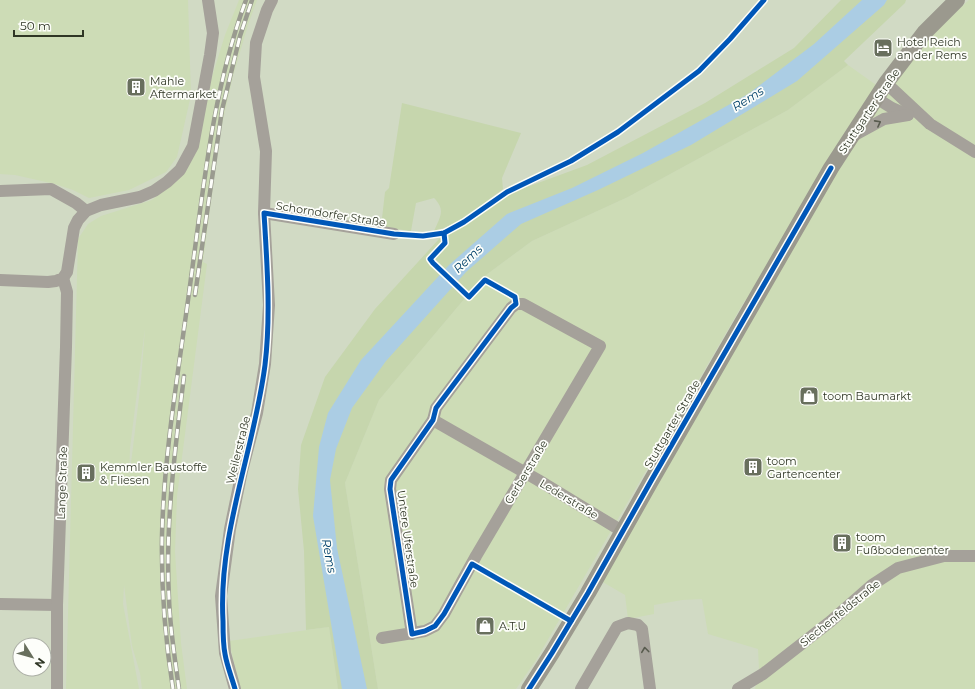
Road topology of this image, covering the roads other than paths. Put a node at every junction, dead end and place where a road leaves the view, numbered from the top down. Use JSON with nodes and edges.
{"nodes":[{"id":1,"x":208,"y":0,"type":"edge"},
{"id":2,"x":272,"y":0,"type":"edge"},
{"id":3,"x":957,"y":0,"type":"edge"},
{"id":4,"x":886,"y":83,"type":"junction"},
{"id":5,"x":876,"y":98,"type":"junction"},
{"id":6,"x":908,"y":115,"type":"junction"},
{"id":7,"x":930,"y":124,"type":"junction"},
{"id":8,"x":850,"y":137,"type":"junction"},
{"id":9,"x":975,"y":152,"type":"edge"},
{"id":10,"x":0,"y":191,"type":"edge"},
{"id":11,"x":86,"y":211,"type":"junction"},
{"id":12,"x":264,"y":213,"type":"junction"},
{"id":13,"x":394,"y":234,"type":"dead end"},
{"id":14,"x":63,"y":278,"type":"junction"},
{"id":15,"x":0,"y":280,"type":"edge"},
{"id":16,"x":523,"y":304,"type":"joint"},
{"id":17,"x":433,"y":420,"type":"junction"},
{"id":18,"x":525,"y":473,"type":"junction"},
{"id":19,"x":622,"y":531,"type":"junction"},
{"id":20,"x":975,"y":556,"type":"edge"},
{"id":21,"x":0,"y":604,"type":"edge"},
{"id":22,"x":57,"y":605,"type":"junction"},
{"id":23,"x":412,"y":634,"type":"junction"},
{"id":24,"x":382,"y":638,"type":"dead end"},
{"id":25,"x":57,"y":689,"type":"edge"},
{"id":26,"x":235,"y":689,"type":"edge"},
{"id":27,"x":529,"y":689,"type":"edge"},
{"id":28,"x":581,"y":689,"type":"edge"},
{"id":29,"x":650,"y":689,"type":"edge"},
{"id":30,"x":738,"y":689,"type":"edge"}],
"edges":[{"from":1,"to":11,"type":"street"},
{"from":2,"to":12,"type":"street","name":"Schorndorfer Straße"},
{"from":3,"to":4,"type":"main road","name":"Stuttgarter Straße"},
{"from":4,"to":5,"type":"main road","name":"Stuttgarter Straße"},
{"from":4,"to":7,"type":"street"},
{"from":5,"to":6,"type":"street"},
{"from":5,"to":8,"type":"main road","name":"Stuttgarter Straße"},
{"from":6,"to":7,"type":"street"},
{"from":8,"to":6,"type":"street","one_way":true},
{"from":7,"to":9,"type":"street"},
{"from":8,"to":19,"type":"main road","name":"Stuttgarter Straße"},
{"from":10,"to":11,"type":"street"},
{"from":11,"to":14,"type":"street"},
{"from":12,"to":13,"type":"street","name":"Schorndorfer Straße"},
{"from":12,"to":26,"type":"street","name":"Weilerstraße"},
{"from":14,"to":15,"type":"street"},
{"from":14,"to":22,"type":"street","name":"Lange Straße"},
{"from":16,"to":17,"type":"street","name":"Untere Uferstraße"},
{"from":16,"to":18,"type":"street","name":"Gerberstraße"},
{"from":17,"to":18,"type":"street","name":"Lederstraße"},
{"from":17,"to":23,"type":"street","name":"Untere Uferstraße"},
{"from":18,"to":19,"type":"street","name":"Lederstraße"},
{"from":18,"to":23,"type":"street","name":"Gerberstraße"},
{"from":19,"to":27,"type":"main road","name":"Stuttgarter Straße"},
{"from":20,"to":30,"type":"street","name":"Siechenfeldstraße"},
{"from":21,"to":22,"type":"street"},
{"from":22,"to":25,"type":"street","name":"Lange Straße"},
{"from":23,"to":24,"type":"street","name":"Gerberstraße"},
{"from":29,"to":28,"type":"street","one_way":true}]}
